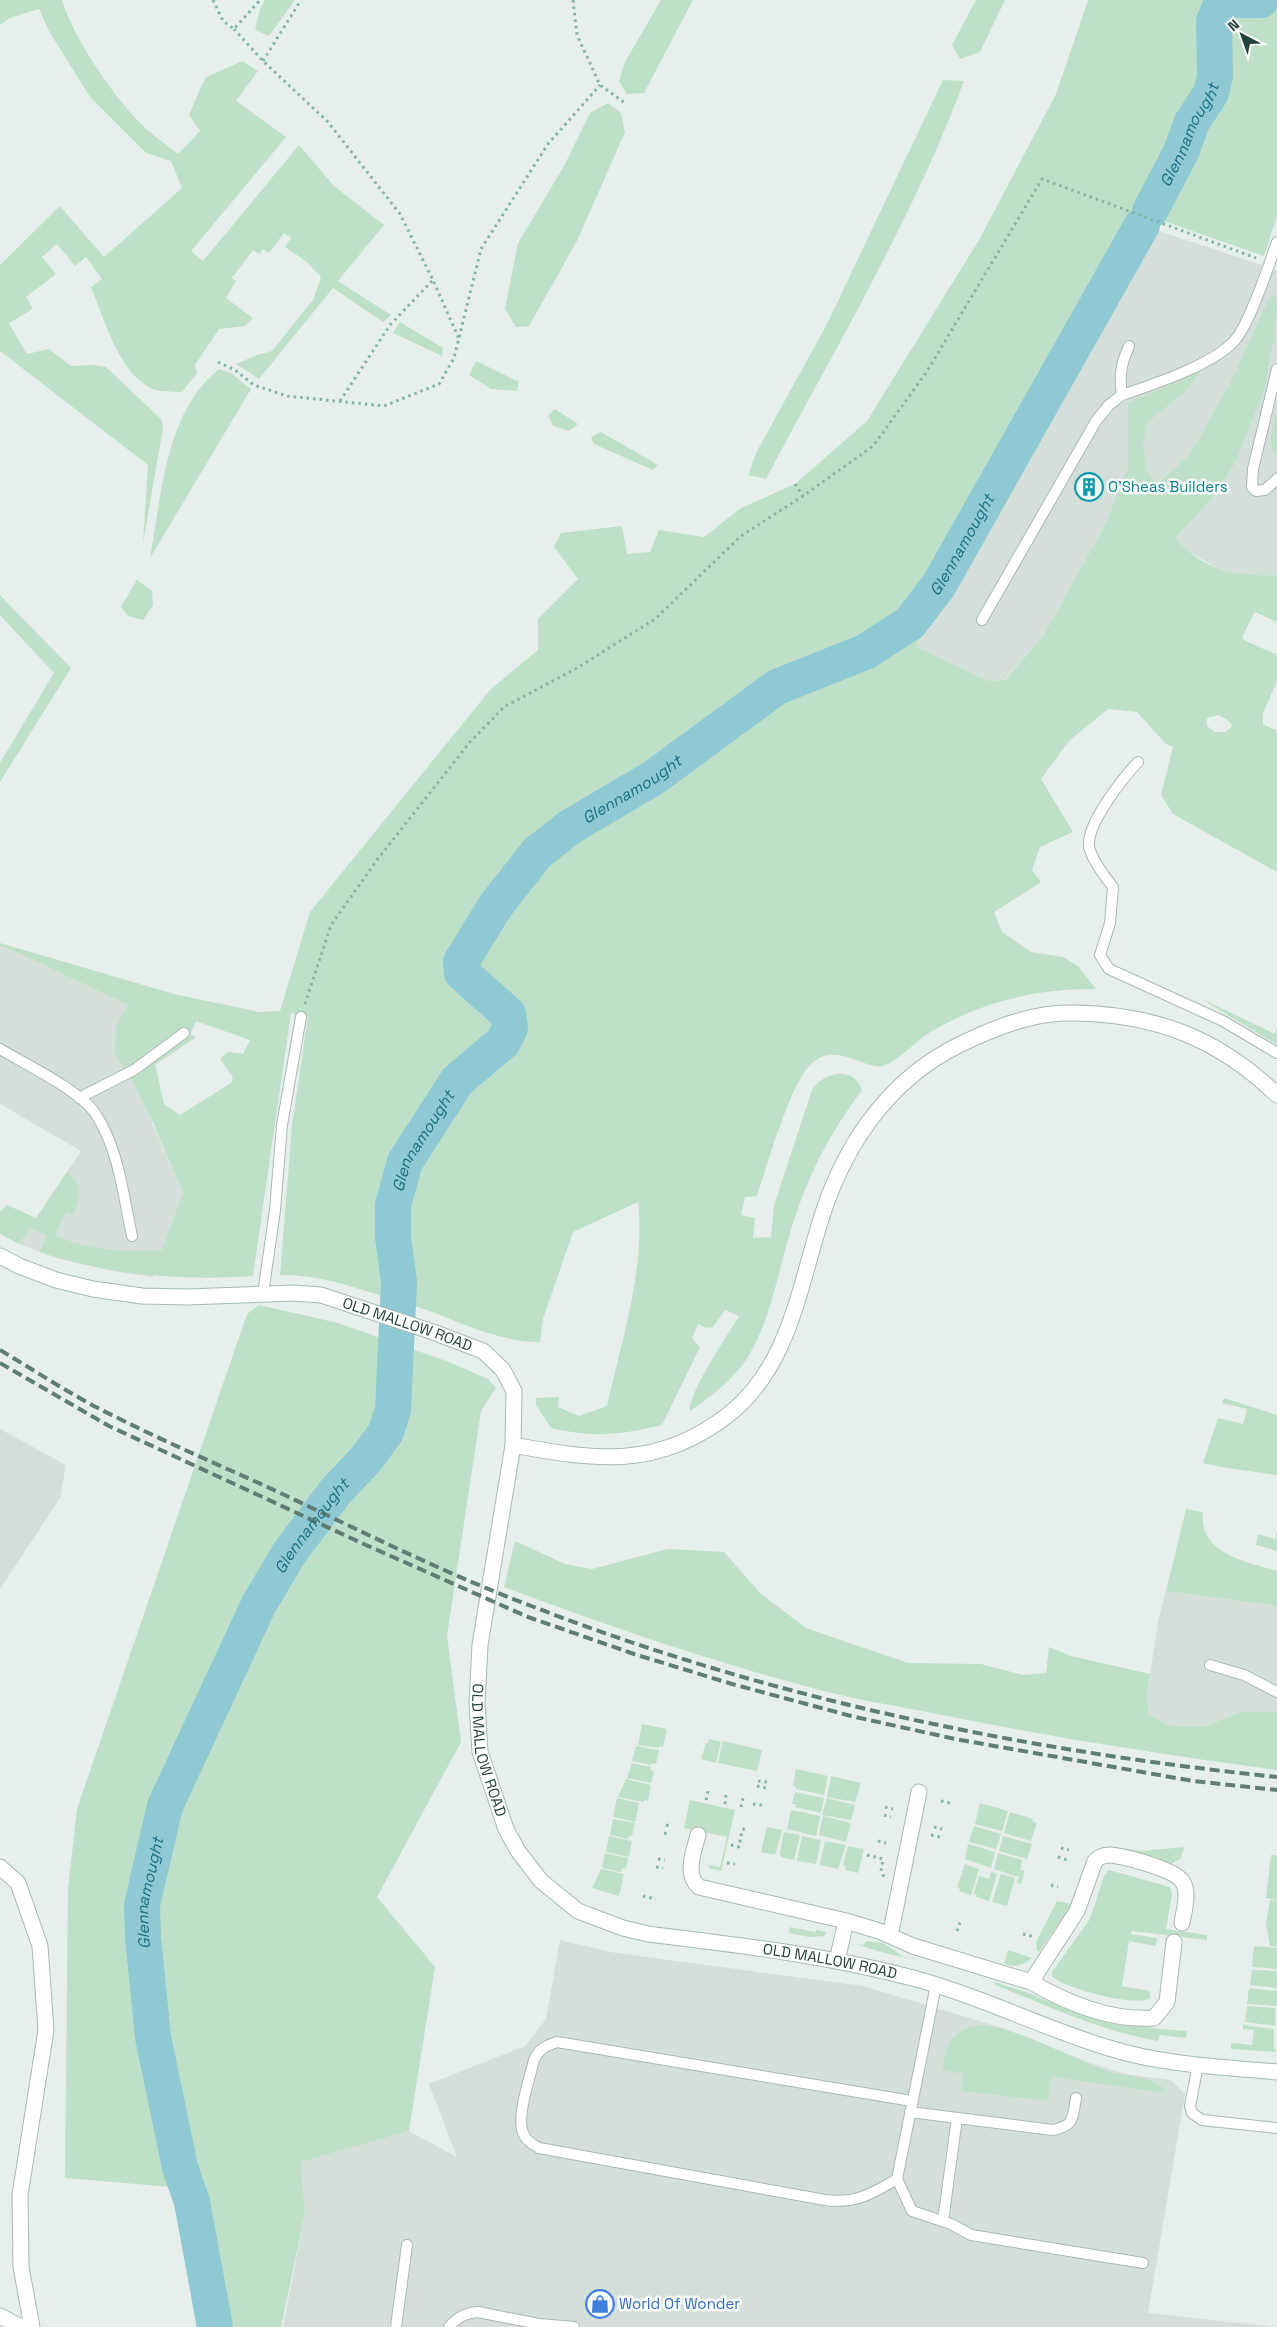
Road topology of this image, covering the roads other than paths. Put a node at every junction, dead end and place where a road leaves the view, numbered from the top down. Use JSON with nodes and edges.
{"nodes":[{"id":1,"x":1276,"y":246,"type":"edge"},
{"id":2,"x":1129,"y":346,"type":"dead end"},
{"id":3,"x":1277,"y":368,"type":"edge"},
{"id":4,"x":1122,"y":395,"type":"junction"},
{"id":5,"x":1277,"y":479,"type":"edge"},
{"id":6,"x":982,"y":620,"type":"dead end"},
{"id":7,"x":1138,"y":762,"type":"dead end"},
{"id":8,"x":300,"y":1017,"type":"road end"},
{"id":9,"x":184,"y":1033,"type":"dead end"},
{"id":10,"x":0,"y":1049,"type":"edge"},
{"id":11,"x":1277,"y":1053,"type":"edge"},
{"id":12,"x":1277,"y":1094,"type":"edge"},
{"id":13,"x":79,"y":1098,"type":"junction"},
{"id":14,"x":132,"y":1236,"type":"dead end"},
{"id":15,"x":0,"y":1256,"type":"edge"},
{"id":16,"x":263,"y":1294,"type":"junction"},
{"id":17,"x":513,"y":1445,"type":"junction"},
{"id":18,"x":1210,"y":1665,"type":"dead end"},
{"id":19,"x":1277,"y":1692,"type":"edge"},
{"id":20,"x":919,"y":1792,"type":"dead end"},
{"id":21,"x":698,"y":1835,"type":"dead end"},
{"id":22,"x":0,"y":1867,"type":"edge"},
{"id":23,"x":846,"y":1921,"type":"junction"},
{"id":24,"x":1182,"y":1923,"type":"dead end"},
{"id":25,"x":890,"y":1936,"type":"junction"},
{"id":26,"x":1174,"y":1942,"type":"dead end"},
{"id":27,"x":837,"y":1961,"type":"junction"},
{"id":28,"x":1031,"y":1982,"type":"junction"},
{"id":29,"x":936,"y":1985,"type":"junction"},
{"id":30,"x":1198,"y":2065,"type":"junction"},
{"id":31,"x":1277,"y":2072,"type":"edge"},
{"id":32,"x":1076,"y":2098,"type":"dead end"},
{"id":33,"x":912,"y":2101,"type":"junction"},
{"id":34,"x":910,"y":2112,"type":"junction"},
{"id":35,"x":957,"y":2118,"type":"junction"},
{"id":36,"x":1277,"y":2128,"type":"edge"},
{"id":37,"x":897,"y":2179,"type":"junction"},
{"id":38,"x":942,"y":2221,"type":"junction"},
{"id":39,"x":407,"y":2245,"type":"dead end"},
{"id":40,"x":1143,"y":2263,"type":"dead end"},
{"id":41,"x":0,"y":2316,"type":"edge"},
{"id":42,"x":21,"y":2327,"type":"edge"},
{"id":43,"x":32,"y":2327,"type":"edge"},
{"id":44,"x":396,"y":2327,"type":"edge"},
{"id":45,"x":450,"y":2327,"type":"edge"},
{"id":46,"x":574,"y":2327,"type":"edge"}],
"edges":[{"from":1,"to":4,"type":"lane"},
{"from":2,"to":4,"type":"lane"},
{"from":3,"to":5,"type":"lane"},
{"from":4,"to":6,"type":"lane"},
{"from":7,"to":11,"type":"lane"},
{"from":8,"to":16,"type":"lane"},
{"from":9,"to":13,"type":"lane"},
{"from":10,"to":13,"type":"lane"},
{"from":12,"to":17,"type":"street"},
{"from":13,"to":14,"type":"lane"},
{"from":15,"to":16,"type":"street","name":"OLD MALLOW ROAD"},
{"from":16,"to":17,"type":"street","name":"OLD MALLOW ROAD"},
{"from":17,"to":27,"type":"street","name":"OLD MALLOW ROAD"},
{"from":18,"to":19,"type":"lane"},
{"from":20,"to":25,"type":"street"},
{"from":21,"to":23,"type":"street"},
{"from":22,"to":43,"type":"street"},
{"from":23,"to":25,"type":"street"},
{"from":23,"to":27,"type":"street"},
{"from":24,"to":28,"type":"street"},
{"from":25,"to":28,"type":"street"},
{"from":26,"to":28,"type":"street"},
{"from":27,"to":29,"type":"street","name":"OLD MALLOW ROAD"},
{"from":29,"to":30,"type":"street","name":"OLD MALLOW ROAD"},
{"from":29,"to":33,"type":"lane"},
{"from":30,"to":31,"type":"street","name":"OLD MALLOW ROAD"},
{"from":30,"to":36,"type":"lane"},
{"from":32,"to":35,"type":"lane"},
{"from":33,"to":34,"type":"lane"},
{"from":33,"to":37,"type":"lane"},
{"from":34,"to":35,"type":"lane"},
{"from":34,"to":37,"type":"lane"},
{"from":35,"to":38,"type":"lane"},
{"from":37,"to":38,"type":"lane"},
{"from":38,"to":40,"type":"lane"},
{"from":39,"to":44,"type":"lane"},
{"from":41,"to":42,"type":"street"},
{"from":45,"to":46,"type":"lane"}]}
